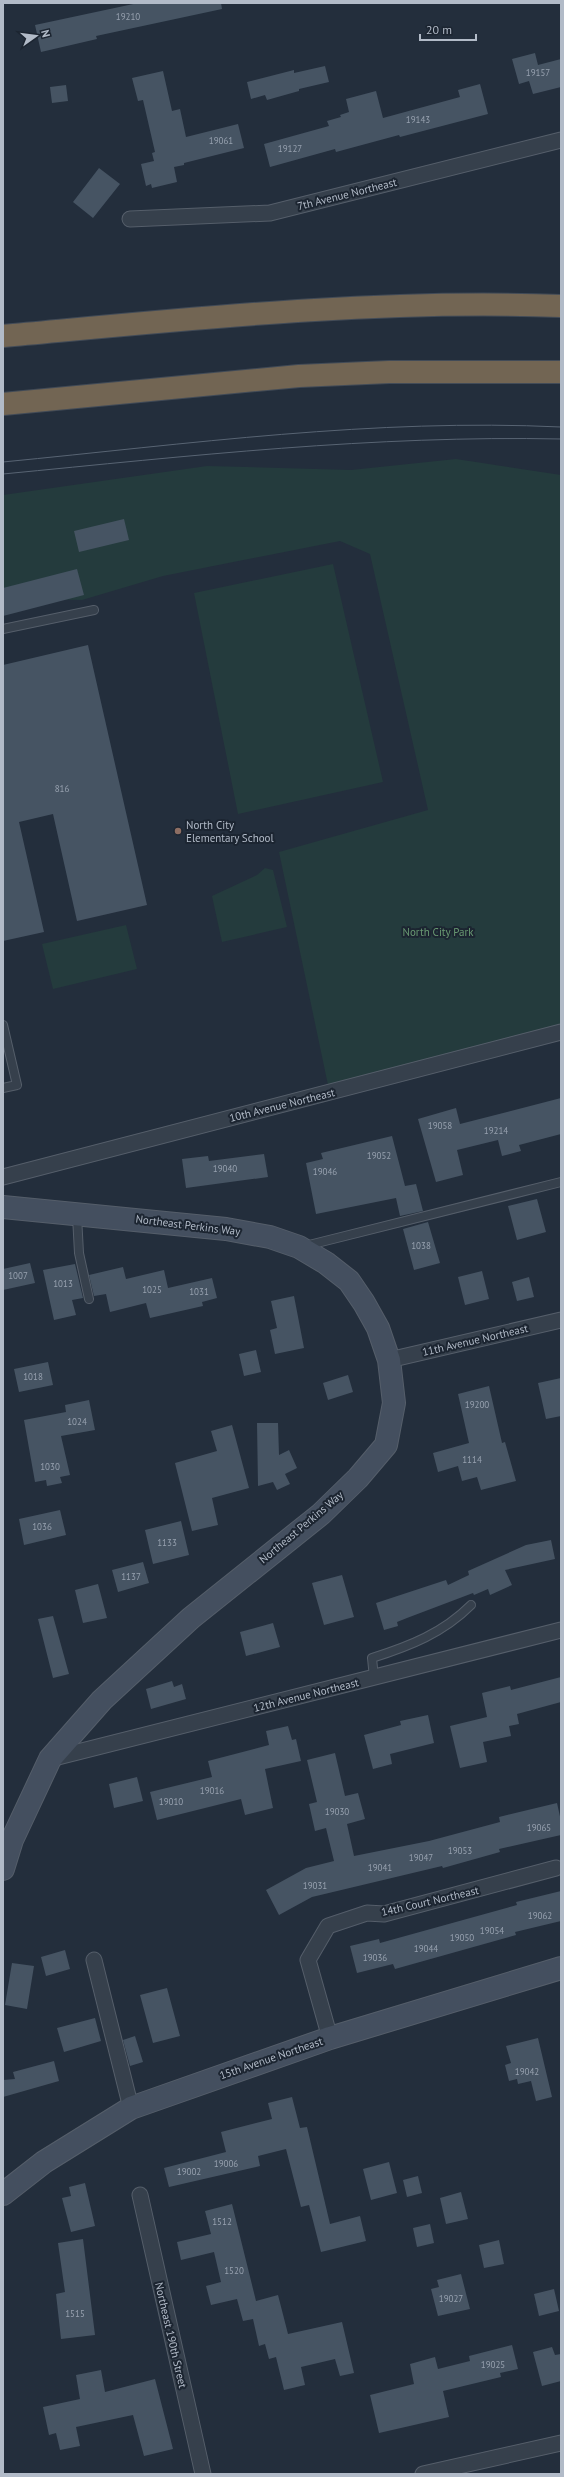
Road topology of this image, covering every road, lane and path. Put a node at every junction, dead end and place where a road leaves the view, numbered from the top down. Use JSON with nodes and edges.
{"nodes":[{"id":1,"x":561,"y":140,"type":"edge"},
{"id":2,"x":130,"y":219,"type":"dead end"},
{"id":3,"x":561,"y":306,"type":"edge"},
{"id":4,"x":3,"y":336,"type":"edge"},
{"id":5,"x":561,"y":372,"type":"edge"},
{"id":6,"x":3,"y":404,"type":"edge"},
{"id":7,"x":94,"y":610,"type":"dead end"},
{"id":8,"x":3,"y":630,"type":"edge"},
{"id":9,"x":3,"y":1025,"type":"edge"},
{"id":10,"x":561,"y":1032,"type":"edge"},
{"id":11,"x":3,"y":1088,"type":"edge"},
{"id":12,"x":3,"y":1178,"type":"edge"},
{"id":13,"x":561,"y":1182,"type":"edge"},
{"id":14,"x":3,"y":1207,"type":"edge"},
{"id":15,"x":77,"y":1213,"type":"junction"},
{"id":16,"x":299,"y":1248,"type":"junction"},
{"id":17,"x":89,"y":1299,"type":"dead end"},
{"id":18,"x":561,"y":1320,"type":"edge"},
{"id":19,"x":389,"y":1360,"type":"junction"},
{"id":20,"x":471,"y":1605,"type":"dead end"},
{"id":21,"x":561,"y":1630,"type":"edge"},
{"id":22,"x":374,"y":1678,"type":"junction"},
{"id":23,"x":50,"y":1759,"type":"junction"},
{"id":24,"x":556,"y":1868,"type":"dead end"},
{"id":25,"x":3,"y":1869,"type":"edge"},
{"id":26,"x":94,"y":1960,"type":"dead end"},
{"id":27,"x":561,"y":1968,"type":"edge"},
{"id":28,"x":330,"y":2038,"type":"junction"},
{"id":29,"x":131,"y":2108,"type":"junction"},
{"id":30,"x":3,"y":2194,"type":"edge"},
{"id":31,"x":140,"y":2195,"type":"dead end"},
{"id":32,"x":561,"y":2443,"type":"edge"},
{"id":33,"x":203,"y":2474,"type":"edge"},
{"id":34,"x":423,"y":2474,"type":"edge"}],
"edges":[{"from":1,"to":2,"type":"street","name":"7th Avenue Northeast"},
{"from":3,"to":4,"type":"highway"},
{"from":5,"to":6,"type":"highway"},
{"from":7,"to":8,"type":"lane"},
{"from":9,"to":11,"type":"lane"},
{"from":10,"to":12,"type":"street","name":"10th Avenue Northeast"},
{"from":13,"to":16,"type":"lane"},
{"from":14,"to":15,"type":"main road","name":"Northeast Perkins Way"},
{"from":15,"to":16,"type":"main road","name":"Northeast Perkins Way"},
{"from":15,"to":17,"type":"lane"},
{"from":16,"to":19,"type":"main road","name":"Northeast Perkins Way"},
{"from":18,"to":19,"type":"street","name":"11th Avenue Northeast"},
{"from":19,"to":23,"type":"main road","name":"Northeast Perkins Way"},
{"from":20,"to":22,"type":"lane"},
{"from":21,"to":22,"type":"street","name":"12th Avenue Northeast"},
{"from":22,"to":23,"type":"street","name":"12th Avenue Northeast"},
{"from":23,"to":25,"type":"main road","name":"Northeast Perkins Way"},
{"from":24,"to":28,"type":"street","name":"14th Court Northeast"},
{"from":26,"to":29,"type":"street"},
{"from":27,"to":28,"type":"main road","name":"15th Avenue Northeast"},
{"from":28,"to":29,"type":"main road","name":"15th Avenue Northeast"},
{"from":29,"to":30,"type":"main road","name":"15th Avenue Northeast"},
{"from":31,"to":33,"type":"street","name":"Northeast 190th Street"},
{"from":32,"to":34,"type":"street"}]}
